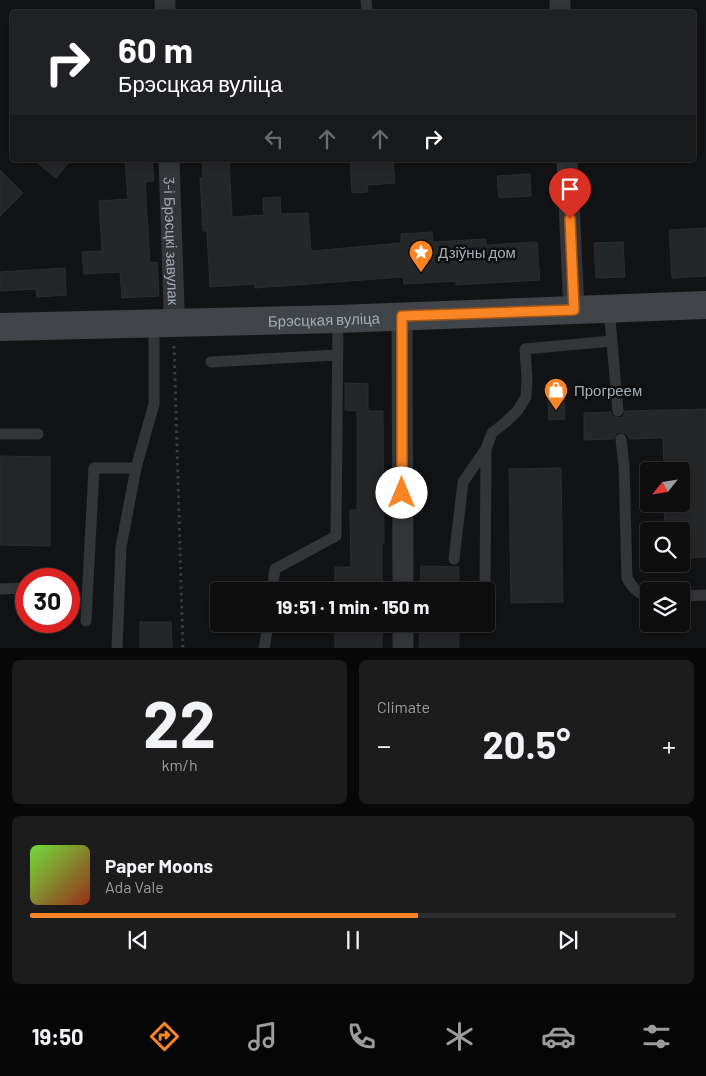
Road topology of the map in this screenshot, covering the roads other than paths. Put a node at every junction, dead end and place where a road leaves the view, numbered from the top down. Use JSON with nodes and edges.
{"nodes":[{"id":1,"x":169,"y":162,"type":"edge"},
{"id":2,"x":567,"y":162,"type":"edge"},
{"id":3,"x":706,"y":305,"type":"edge"},
{"id":4,"x":609,"y":308,"type":"junction"},
{"id":5,"x":574,"y":310,"type":"junction"},
{"id":6,"x":402,"y":316,"type":"junction"},
{"id":7,"x":338,"y":319,"type":"junction"},
{"id":8,"x":0,"y":327,"type":"edge"},
{"id":9,"x":167,"y":328,"type":"junction"},
{"id":10,"x":611,"y":341,"type":"junction"},
{"id":11,"x":337,"y":355,"type":"junction"},
{"id":12,"x":211,"y":362,"type":"dead end"},
{"id":13,"x":618,"y":412,"type":"dead end"},
{"id":14,"x":0,"y":434,"type":"edge"},
{"id":15,"x":38,"y":434,"type":"dead end"},
{"id":16,"x":621,"y":439,"type":"dead end"},
{"id":17,"x":486,"y":449,"type":"junction"},
{"id":18,"x":136,"y":468,"type":"junction"},
{"id":19,"x":454,"y":559,"type":"dead end"},
{"id":20,"x":273,"y":582,"type":"edge"},
{"id":21,"x":402,"y":582,"type":"edge"},
{"id":22,"x":485,"y":582,"type":"edge"},
{"id":23,"x":0,"y":588,"type":"edge"},
{"id":24,"x":15,"y":588,"type":"edge"},
{"id":25,"x":640,"y":594,"type":"edge"},
{"id":26,"x":706,"y":595,"type":"edge"},
{"id":27,"x":690,"y":596,"type":"edge"},
{"id":28,"x":86,"y":621,"type":"dead end"},
{"id":29,"x":267,"y":632,"type":"edge"},
{"id":30,"x":403,"y":632,"type":"edge"},
{"id":31,"x":117,"y":648,"type":"edge"},
{"id":32,"x":264,"y":648,"type":"edge"},
{"id":33,"x":403,"y":648,"type":"edge"}],
"edges":[{"from":1,"to":9,"type":"street","name":"3-і Брэсцкі завулак"},
{"from":2,"to":5,"type":"street"},
{"from":3,"to":4,"type":"street","name":"Брэсцкая вуліца"},
{"from":4,"to":5,"type":"street","name":"Брэсцкая вуліца"},
{"from":4,"to":10,"type":"lane"},
{"from":5,"to":6,"type":"street","name":"Брэсцкая вуліца"},
{"from":6,"to":7,"type":"street","name":"Брэсцкая вуліца"},
{"from":6,"to":21,"type":"street"},
{"from":7,"to":9,"type":"street","name":"Брэсцкая вуліца"},
{"from":7,"to":11,"type":"lane"},
{"from":8,"to":9,"type":"street","name":"Брэсцкая вуліца"},
{"from":9,"to":18,"type":"lane"},
{"from":10,"to":13,"type":"lane"},
{"from":10,"to":17,"type":"lane"},
{"from":11,"to":12,"type":"lane"},
{"from":11,"to":20,"type":"lane"},
{"from":14,"to":15,"type":"lane"},
{"from":16,"to":25,"type":"lane"},
{"from":17,"to":19,"type":"lane"},
{"from":17,"to":22,"type":"lane"},
{"from":18,"to":28,"type":"lane"},
{"from":18,"to":31,"type":"lane"},
{"from":23,"to":24,"type":"lane"},
{"from":26,"to":27,"type":"lane"},
{"from":29,"to":32,"type":"lane"},
{"from":30,"to":33,"type":"street"}]}
